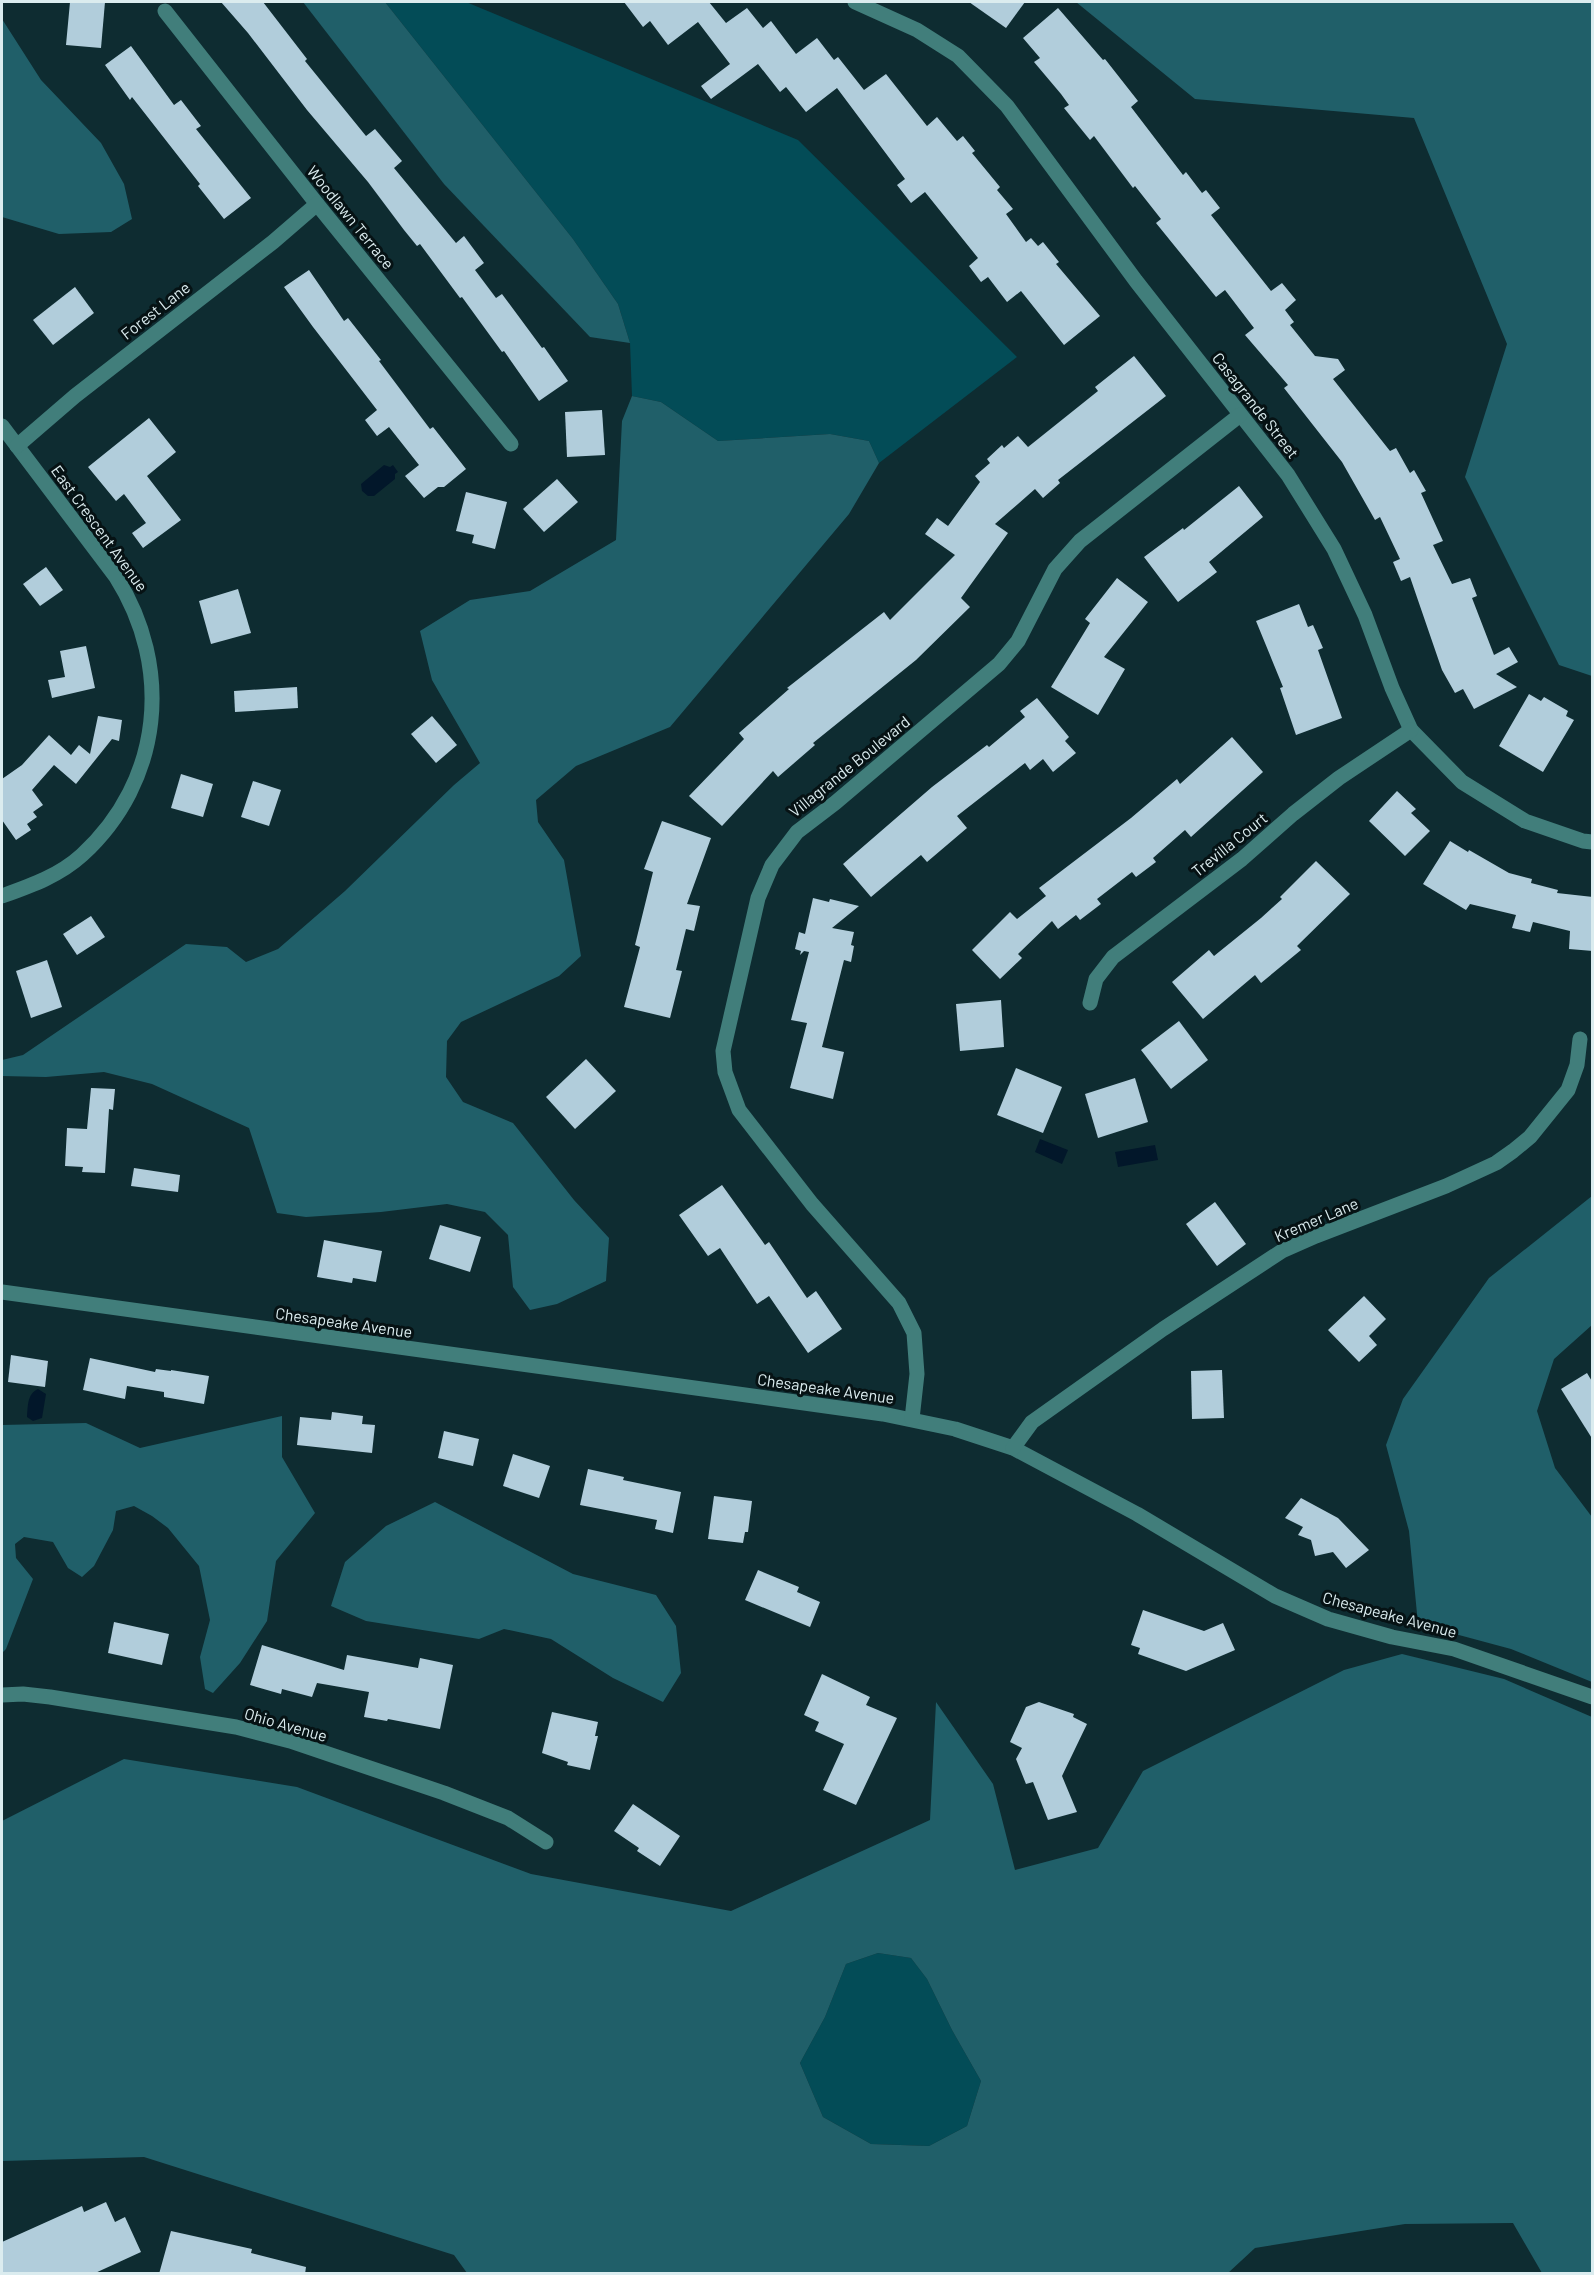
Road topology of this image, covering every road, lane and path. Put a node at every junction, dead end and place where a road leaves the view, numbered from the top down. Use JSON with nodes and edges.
{"nodes":[{"id":1,"x":855,"y":2,"type":"edge"},
{"id":2,"x":165,"y":11,"type":"dead end"},
{"id":3,"x":317,"y":204,"type":"junction"},
{"id":4,"x":1240,"y":415,"type":"junction"},
{"id":5,"x":2,"y":426,"type":"edge"},
{"id":6,"x":510,"y":444,"type":"dead end"},
{"id":7,"x":17,"y":446,"type":"junction"},
{"id":8,"x":1411,"y":730,"type":"junction"},
{"id":9,"x":1593,"y":842,"type":"edge"},
{"id":10,"x":2,"y":896,"type":"edge"},
{"id":11,"x":1090,"y":1003,"type":"dead end"},
{"id":12,"x":1580,"y":1039,"type":"dead end"},
{"id":13,"x":2,"y":1292,"type":"edge"},
{"id":14,"x":912,"y":1419,"type":"junction"},
{"id":15,"x":1013,"y":1448,"type":"junction"},
{"id":16,"x":2,"y":1695,"type":"edge"},
{"id":17,"x":1593,"y":1696,"type":"edge"},
{"id":18,"x":546,"y":1842,"type":"dead end"}],
"edges":[{"from":1,"to":4,"type":"street","name":"Casagrande Street"},
{"from":2,"to":3,"type":"street","name":"Woodlawn Terrace"},
{"from":3,"to":6,"type":"street","name":"Woodlawn Terrace"},
{"from":3,"to":7,"type":"street","name":"Forest Lane"},
{"from":4,"to":8,"type":"street","name":"Casagrande Street"},
{"from":4,"to":14,"type":"street","name":"Villagrande Boulevard"},
{"from":5,"to":7,"type":"street","name":"East Crescent Avenue"},
{"from":7,"to":10,"type":"street","name":"East Crescent Avenue"},
{"from":8,"to":9,"type":"street","name":"Casagrande Street"},
{"from":8,"to":11,"type":"street","name":"Trevilla Court"},
{"from":12,"to":15,"type":"street","name":"Kremer Lane"},
{"from":13,"to":14,"type":"street","name":"Chesapeake Avenue"},
{"from":14,"to":15,"type":"street","name":"Chesapeake Avenue"},
{"from":15,"to":17,"type":"street","name":"Chesapeake Avenue"},
{"from":16,"to":18,"type":"street","name":"Ohio Avenue"}]}
